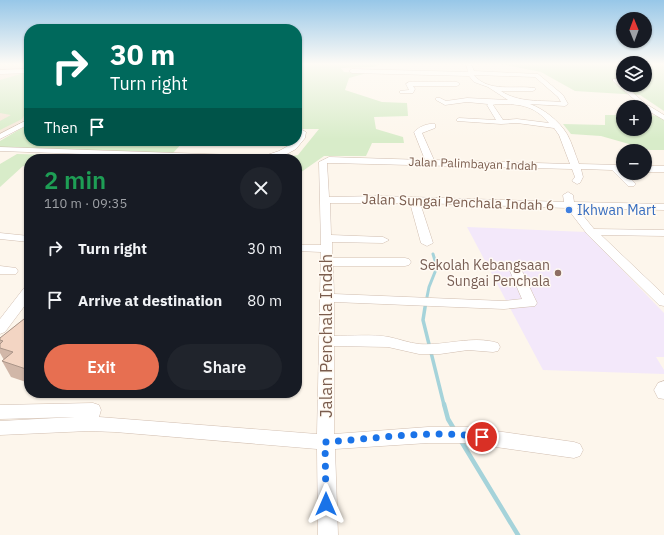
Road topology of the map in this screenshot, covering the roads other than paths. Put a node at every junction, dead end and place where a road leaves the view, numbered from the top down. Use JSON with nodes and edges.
{"nodes":[{"id":1,"x":412,"y":89,"type":"edge"},
{"id":2,"x":494,"y":89,"type":"joint"},
{"id":3,"x":533,"y":89,"type":"dead end"},
{"id":4,"x":553,"y":89,"type":"edge"},
{"id":5,"x":626,"y":89,"type":"edge"},
{"id":6,"x":402,"y":92,"type":"dead end"},
{"id":7,"x":438,"y":99,"type":"dead end"},
{"id":8,"x":493,"y":102,"type":"junction"},
{"id":9,"x":519,"y":102,"type":"junction"},
{"id":10,"x":664,"y":118,"type":"edge"},
{"id":11,"x":459,"y":120,"type":"dead end"},
{"id":12,"x":501,"y":122,"type":"junction"},
{"id":13,"x":24,"y":125,"type":"edge"},
{"id":14,"x":432,"y":126,"type":"dead end"},
{"id":15,"x":556,"y":126,"type":"junction"},
{"id":16,"x":302,"y":132,"type":"dead end"},
{"id":17,"x":0,"y":137,"type":"edge"},
{"id":18,"x":302,"y":138,"type":"edge"},
{"id":19,"x":294,"y":146,"type":"edge"},
{"id":20,"x":0,"y":149,"type":"edge"},
{"id":21,"x":147,"y":154,"type":"edge"},
{"id":22,"x":283,"y":154,"type":"edge"},
{"id":23,"x":323,"y":162,"type":"joint"},
{"id":24,"x":430,"y":162,"type":"junction"},
{"id":25,"x":575,"y":167,"type":"junction"},
{"id":26,"x":616,"y":168,"type":"edge"},
{"id":27,"x":652,"y":169,"type":"edge"},
{"id":28,"x":664,"y":169,"type":"edge"},
{"id":29,"x":628,"y":180,"type":"edge"},
{"id":30,"x":576,"y":181,"type":"dead end"},
{"id":31,"x":631,"y":184,"type":"dead end"},
{"id":32,"x":325,"y":200,"type":"junction"},
{"id":33,"x":414,"y":200,"type":"junction"},
{"id":34,"x":569,"y":200,"type":"junction"},
{"id":35,"x":664,"y":207,"type":"edge"},
{"id":36,"x":591,"y":232,"type":"junction"},
{"id":37,"x":664,"y":233,"type":"edge"},
{"id":38,"x":3,"y":238,"type":"edge"},
{"id":39,"x":24,"y":239,"type":"edge"},
{"id":40,"x":383,"y":240,"type":"dead end"},
{"id":41,"x":427,"y":243,"type":"dead end"},
{"id":42,"x":302,"y":248,"type":"edge"},
{"id":43,"x":327,"y":250,"type":"junction"},
{"id":44,"x":405,"y":262,"type":"dead end"},
{"id":45,"x":516,"y":271,"type":"dead end"},
{"id":46,"x":24,"y":297,"type":"edge"},
{"id":47,"x":327,"y":298,"type":"junction"},
{"id":48,"x":664,"y":302,"type":"edge"},
{"id":49,"x":4,"y":318,"type":"edge"},
{"id":50,"x":0,"y":329,"type":"edge"},
{"id":51,"x":327,"y":341,"type":"junction"},
{"id":52,"x":493,"y":347,"type":"dead end"},
{"id":53,"x":664,"y":388,"type":"edge"},
{"id":54,"x":664,"y":393,"type":"edge"},
{"id":55,"x":0,"y":412,"type":"edge"},
{"id":56,"x":89,"y":424,"type":"junction"},
{"id":57,"x":0,"y":428,"type":"edge"},
{"id":58,"x":325,"y":442,"type":"junction"},
{"id":59,"x":574,"y":450,"type":"dead end"},
{"id":60,"x":328,"y":535,"type":"edge"}],
"edges":[{"from":1,"to":6,"type":"street"},
{"from":2,"to":3,"type":"street"},
{"from":2,"to":9,"type":"street"},
{"from":4,"to":9,"type":"street"},
{"from":5,"to":10,"type":"street"},
{"from":7,"to":8,"type":"street"},
{"from":8,"to":9,"type":"street"},
{"from":8,"to":12,"type":"street"},
{"from":9,"to":15,"type":"street"},
{"from":11,"to":12,"type":"street"},
{"from":12,"to":15,"type":"street"},
{"from":13,"to":17,"type":"street"},
{"from":14,"to":24,"type":"street"},
{"from":15,"to":25,"type":"street"},
{"from":16,"to":18,"type":"street"},
{"from":19,"to":22,"type":"street"},
{"from":20,"to":21,"type":"street"},
{"from":23,"to":24,"type":"street","name":"Jalan Palimbayan Indah"},
{"from":23,"to":32,"type":"street","name":"Jalan Penchala Indah"},
{"from":24,"to":25,"type":"street","name":"Jalan Palimbayan Indah"},
{"from":25,"to":26,"type":"street","name":"Jalan Palimbayan Indah"},
{"from":25,"to":30,"type":"street"},
{"from":27,"to":28,"type":"street"},
{"from":29,"to":31,"type":"street"},
{"from":32,"to":33,"type":"street","name":"Jalan Sungai Penchala Indah 6"},
{"from":32,"to":43,"type":"street","name":"Jalan Penchala Indah"},
{"from":33,"to":34,"type":"street","name":"Jalan Sungai Penchala Indah 6"},
{"from":33,"to":41,"type":"street"},
{"from":34,"to":35,"type":"street","name":"Jalan Sungai Penchala Indah 6"},
{"from":34,"to":36,"type":"street"},
{"from":36,"to":37,"type":"street"},
{"from":36,"to":48,"type":"street"},
{"from":38,"to":39,"type":"street"},
{"from":40,"to":43,"type":"street"},
{"from":42,"to":43,"type":"street"},
{"from":43,"to":44,"type":"street"},
{"from":43,"to":47,"type":"street","name":"Jalan Penchala Indah"},
{"from":45,"to":47,"type":"street"},
{"from":46,"to":49,"type":"street"},
{"from":47,"to":51,"type":"street","name":"Jalan Penchala Indah"},
{"from":49,"to":50,"type":"street"},
{"from":51,"to":52,"type":"street"},
{"from":51,"to":58,"type":"street","name":"Jalan Penchala Indah"},
{"from":53,"to":54,"type":"street"},
{"from":55,"to":56,"type":"street"},
{"from":56,"to":57,"type":"street"},
{"from":56,"to":58,"type":"street"},
{"from":58,"to":59,"type":"street"},
{"from":58,"to":60,"type":"street","name":"Jalan Penchala Indah"}]}
